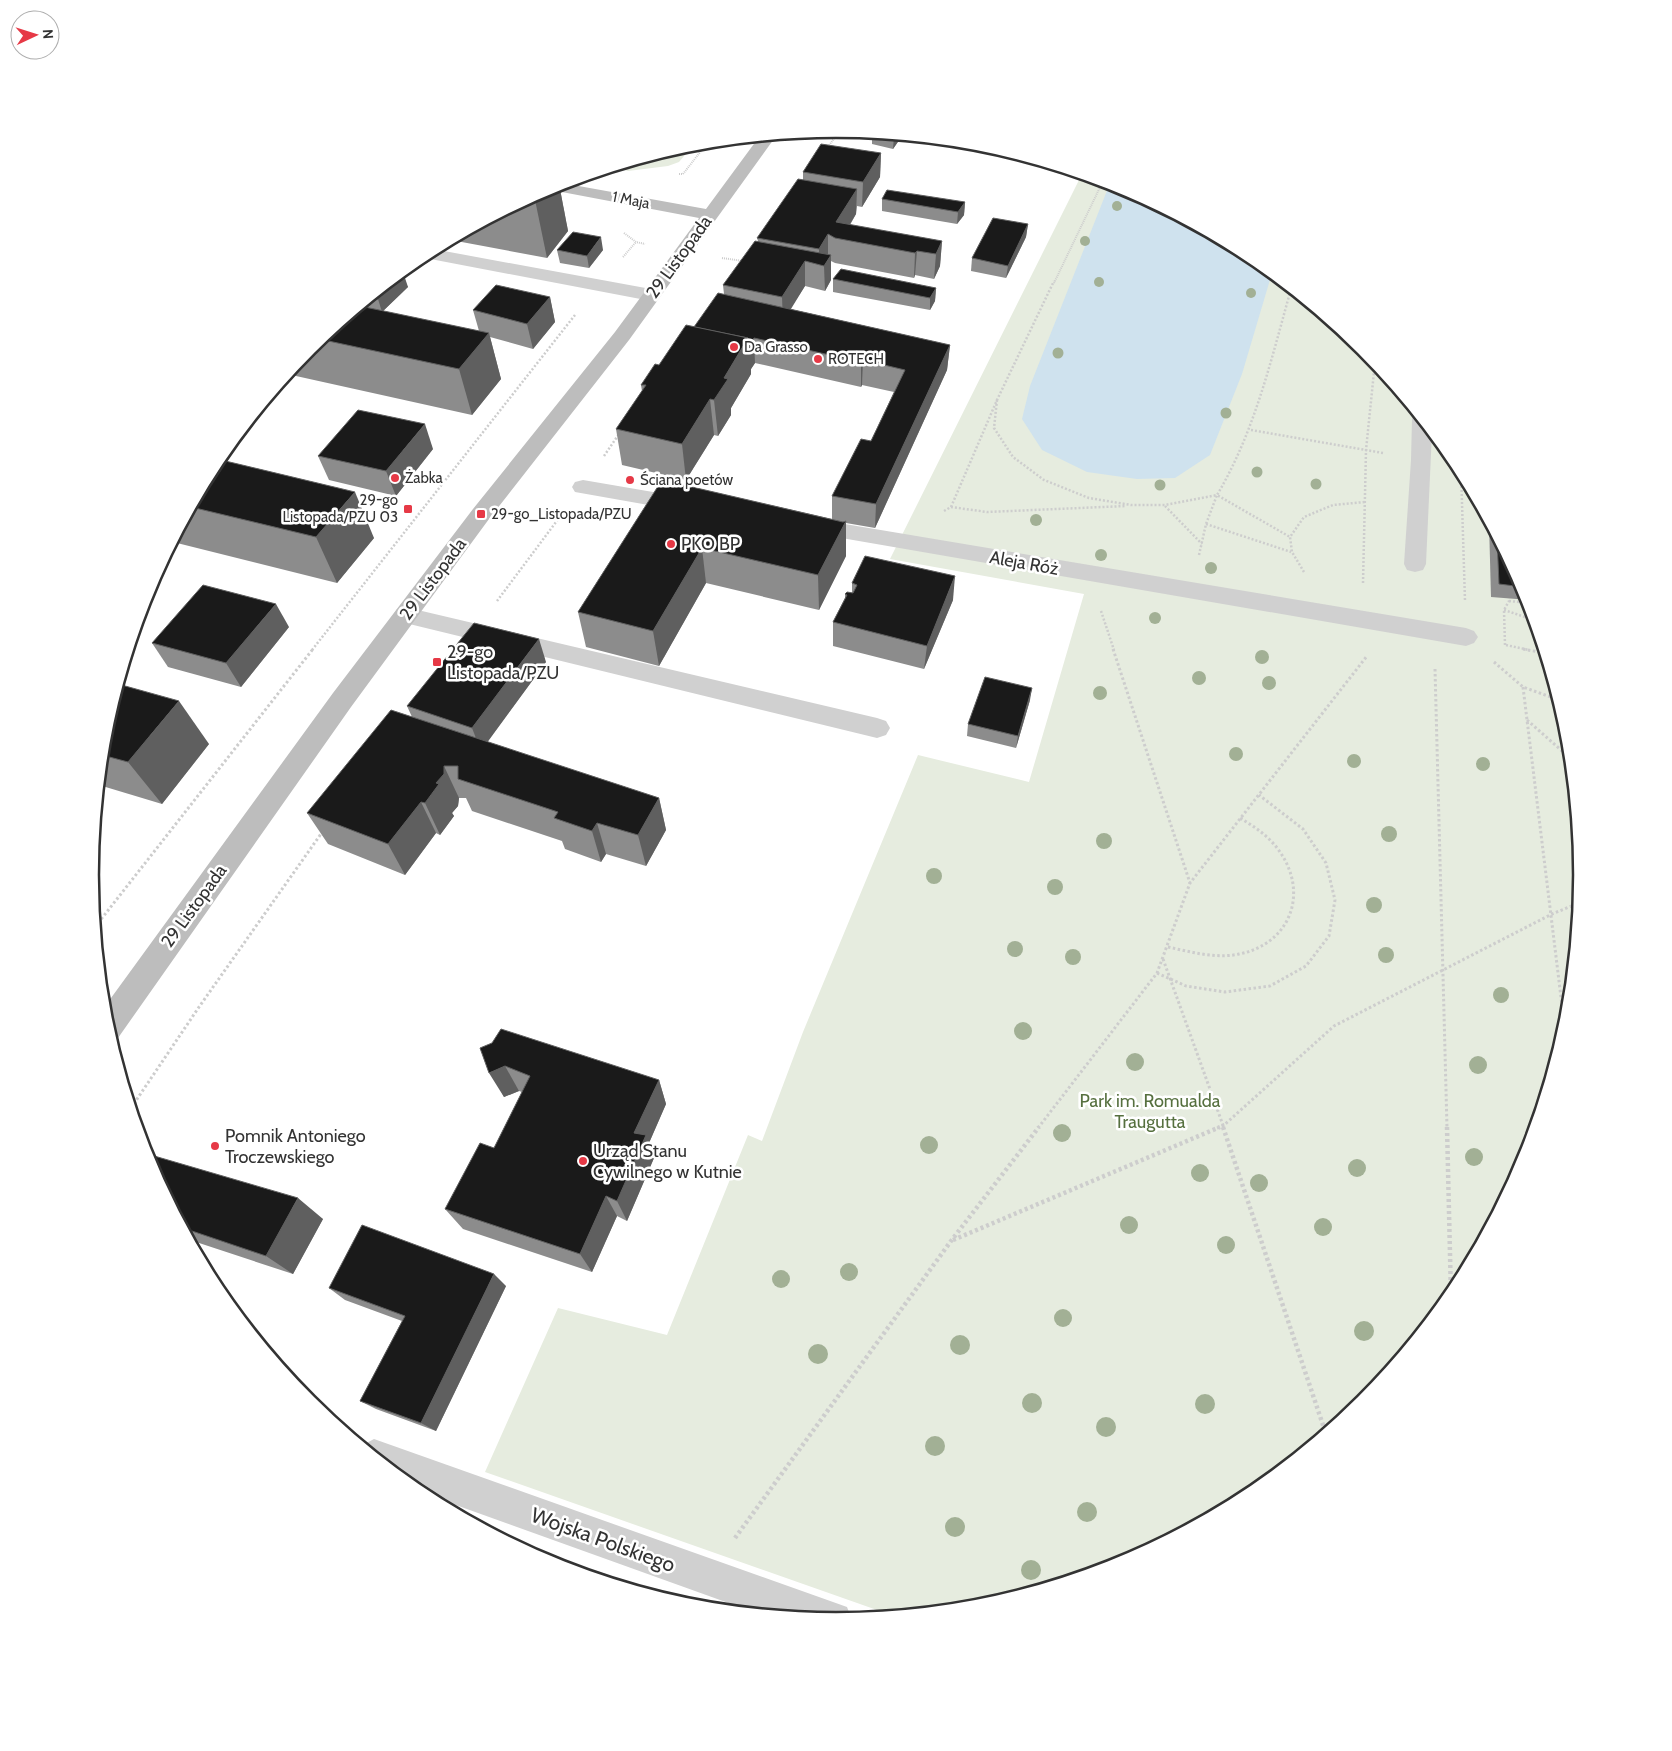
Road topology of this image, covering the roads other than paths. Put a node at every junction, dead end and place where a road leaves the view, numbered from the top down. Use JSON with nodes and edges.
{"nodes":[{"id":1,"x":763,"y":143,"type":"edge"},
{"id":2,"x":568,"y":189,"type":"edge"},
{"id":3,"x":709,"y":215,"type":"junction"},
{"id":4,"x":437,"y":255,"type":"edge"},
{"id":5,"x":651,"y":295,"type":"junction"},
{"id":6,"x":1422,"y":428,"type":"edge"},
{"id":7,"x":583,"y":487,"type":"road end"},
{"id":8,"x":710,"y":509,"type":"edge"},
{"id":9,"x":789,"y":522,"type":"edge"},
{"id":10,"x":1414,"y":564,"type":"dead end"},
{"id":11,"x":405,"y":616,"type":"junction"},
{"id":12,"x":1466,"y":637,"type":"road end"},
{"id":13,"x":877,"y":728,"type":"dead end"},
{"id":14,"x":113,"y":1019,"type":"edge"},
{"id":15,"x":391,"y":1463,"type":"edge"},
{"id":16,"x":805,"y":1612,"type":"edge"}],
"edges":[{"from":1,"to":3,"type":"street","name":"29 Listopada"},
{"from":2,"to":3,"type":"street","name":"1 Maja"},
{"from":3,"to":5,"type":"street","name":"29 Listopada"},
{"from":4,"to":5,"type":"street"},
{"from":5,"to":11,"type":"street","name":"29 Listopada"},
{"from":6,"to":10,"type":"street"},
{"from":7,"to":8,"type":"street"},
{"from":9,"to":12,"type":"street","name":"Aleja Róż"},
{"from":11,"to":13,"type":"street"},
{"from":11,"to":14,"type":"street","name":"29 Listopada"},
{"from":15,"to":16,"type":"street","name":"Wojska Polskiego"}]}
